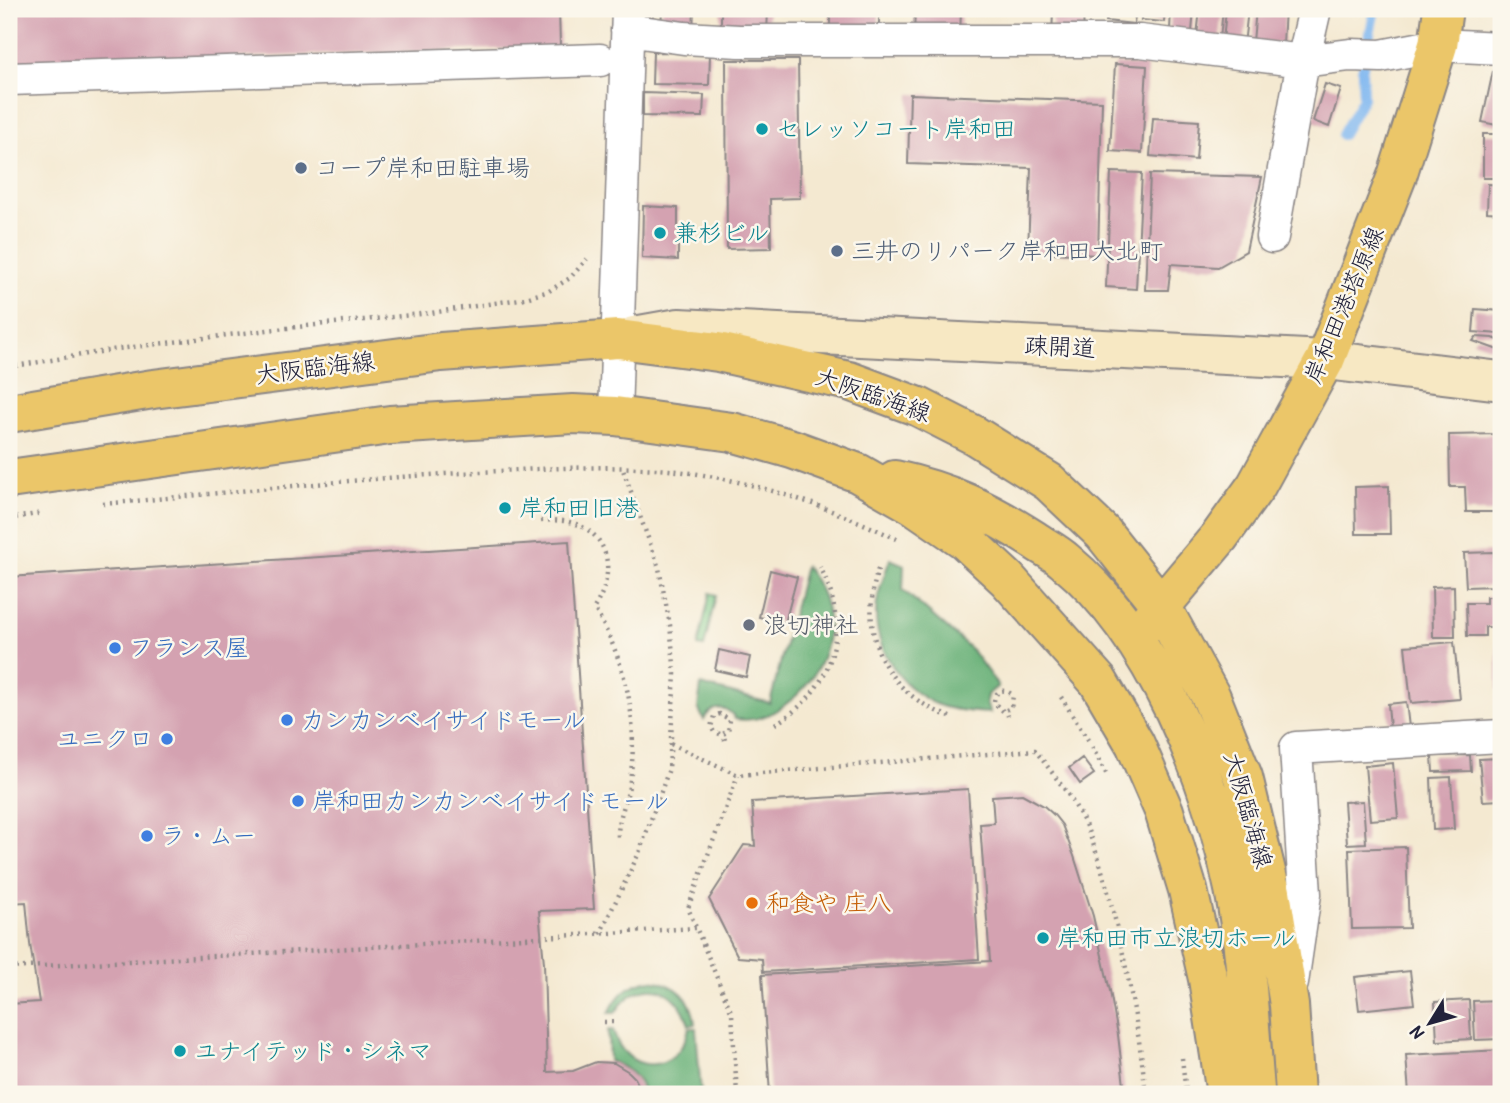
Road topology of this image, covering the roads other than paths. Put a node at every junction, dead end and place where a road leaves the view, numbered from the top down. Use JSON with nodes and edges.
{"nodes":[{"id":1,"x":1315,"y":9,"type":"edge"},
{"id":2,"x":627,"y":19,"type":"edge"},
{"id":3,"x":1441,"y":27,"type":"edge"},
{"id":4,"x":1501,"y":48,"type":"edge"},
{"id":5,"x":600,"y":60,"type":"dead end"},
{"id":6,"x":1303,"y":61,"type":"junction"},
{"id":7,"x":9,"y":79,"type":"edge"},
{"id":8,"x":1272,"y":237,"type":"dead end"},
{"id":9,"x":618,"y":339,"type":"junction"},
{"id":10,"x":1325,"y":360,"type":"junction"},
{"id":11,"x":1501,"y":381,"type":"edge"},
{"id":12,"x":9,"y":413,"type":"edge"},
{"id":13,"x":615,"y":416,"type":"junction"},
{"id":14,"x":858,"y":473,"type":"junction"},
{"id":15,"x":9,"y":480,"type":"edge"},
{"id":16,"x":1161,"y":606,"type":"junction"},
{"id":17,"x":1133,"y":639,"type":"junction"},
{"id":18,"x":1501,"y":736,"type":"edge"},
{"id":19,"x":1289,"y":1005,"type":"junction"},
{"id":20,"x":1226,"y":1094,"type":"edge"},
{"id":21,"x":1251,"y":1094,"type":"edge"},
{"id":22,"x":1295,"y":1094,"type":"edge"}],
"edges":[{"from":1,"to":6,"type":"street"},
{"from":2,"to":6,"type":"street"},
{"from":2,"to":9,"type":"street"},
{"from":3,"to":4,"type":"street"},
{"from":3,"to":6,"type":"street"},
{"from":3,"to":10,"type":"main road","name":"岸和田港塔原線"},
{"from":5,"to":7,"type":"street"},
{"from":6,"to":8,"type":"street"},
{"from":9,"to":10,"type":"street","name":"疎開道"},
{"from":9,"to":12,"type":"main road","name":"大阪臨海線"},
{"from":9,"to":13,"type":"street"},
{"from":9,"to":16,"type":"main road","name":"大阪臨海線"},
{"from":10,"to":11,"type":"street","name":"疎開道"},
{"from":10,"to":16,"type":"main road","name":"岸和田港塔原線"},
{"from":13,"to":14,"type":"main road"},
{"from":13,"to":15,"type":"main road"},
{"from":14,"to":17,"type":"main road"},
{"from":14,"to":20,"type":"main road"},
{"from":16,"to":17,"type":"main road","name":"岸和田港塔原線"},
{"from":16,"to":19,"type":"main road","name":"大阪臨海線"},
{"from":17,"to":21,"type":"main road"},
{"from":18,"to":19,"type":"street"},
{"from":19,"to":22,"type":"main road","name":"大阪臨海線"}]}
